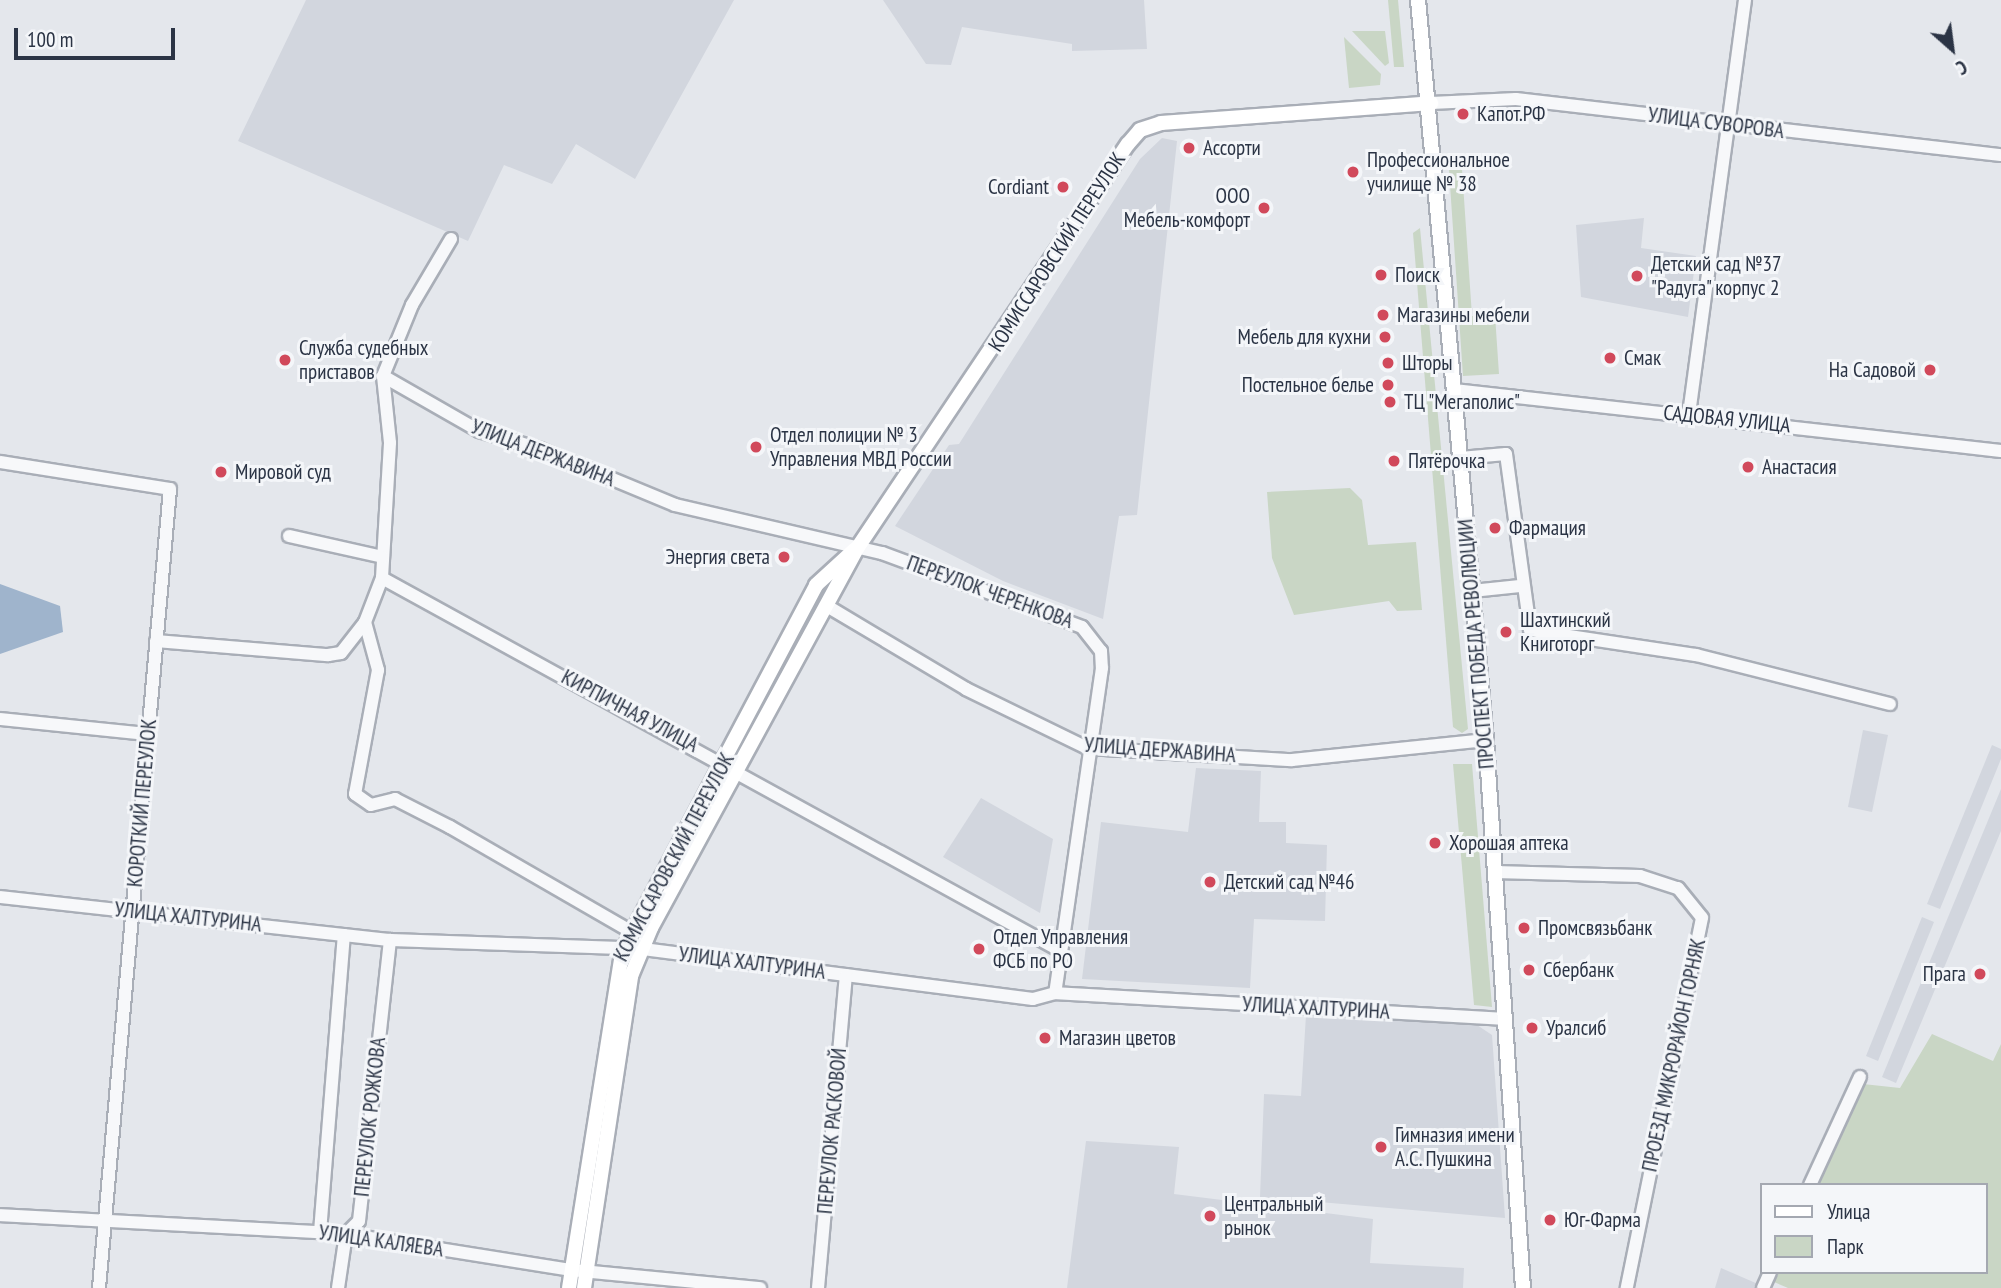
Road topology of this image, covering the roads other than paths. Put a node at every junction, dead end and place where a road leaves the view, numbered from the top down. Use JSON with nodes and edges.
{"nodes":[{"id":1,"x":1419,"y":0,"type":"edge"},
{"id":2,"x":1745,"y":0,"type":"edge"},
{"id":3,"x":1431,"y":103,"type":"junction"},
{"id":4,"x":1728,"y":125,"type":"junction"},
{"id":5,"x":2001,"y":155,"type":"edge"},
{"id":6,"x":451,"y":239,"type":"dead end"},
{"id":7,"x":383,"y":376,"type":"junction"},
{"id":8,"x":1454,"y":390,"type":"junction"},
{"id":9,"x":1689,"y":414,"type":"junction"},
{"id":10,"x":2001,"y":451,"type":"edge"},
{"id":11,"x":1460,"y":458,"type":"junction"},
{"id":12,"x":0,"y":461,"type":"edge"},
{"id":13,"x":289,"y":536,"type":"dead end"},
{"id":14,"x":858,"y":547,"type":"junction"},
{"id":15,"x":383,"y":557,"type":"junction"},
{"id":16,"x":382,"y":578,"type":"junction"},
{"id":17,"x":1520,"y":586,"type":"junction"},
{"id":18,"x":1472,"y":591,"type":"junction"},
{"id":19,"x":827,"y":606,"type":"junction"},
{"id":20,"x":365,"y":622,"type":"junction"},
{"id":21,"x":156,"y":641,"type":"junction"},
{"id":22,"x":1890,"y":704,"type":"dead end"},
{"id":23,"x":0,"y":719,"type":"edge"},
{"id":24,"x":148,"y":734,"type":"junction"},
{"id":25,"x":1486,"y":740,"type":"junction"},
{"id":26,"x":1087,"y":748,"type":"junction"},
{"id":27,"x":724,"y":761,"type":"junction"},
{"id":28,"x":739,"y":769,"type":"junction"},
{"id":29,"x":1495,"y":872,"type":"junction"},
{"id":30,"x":0,"y":897,"type":"edge"},
{"id":31,"x":132,"y":911,"type":"junction"},
{"id":32,"x":631,"y":932,"type":"junction"},
{"id":33,"x":344,"y":935,"type":"junction"},
{"id":34,"x":390,"y":940,"type":"junction"},
{"id":35,"x":643,"y":949,"type":"junction"},
{"id":36,"x":1059,"y":950,"type":"junction"},
{"id":37,"x":622,"y":952,"type":"junction"},
{"id":38,"x":846,"y":975,"type":"junction"},
{"id":39,"x":1055,"y":993,"type":"junction"},
{"id":40,"x":1504,"y":1019,"type":"junction"},
{"id":41,"x":1860,"y":1077,"type":"dead end"},
{"id":42,"x":1811,"y":1183,"type":"edge"},
{"id":43,"x":0,"y":1215,"type":"edge"},
{"id":44,"x":104,"y":1223,"type":"junction"},
{"id":45,"x":320,"y":1231,"type":"junction"},
{"id":46,"x":346,"y":1234,"type":"junction"},
{"id":47,"x":579,"y":1271,"type":"junction"},
{"id":48,"x":99,"y":1288,"type":"edge"},
{"id":49,"x":338,"y":1288,"type":"edge"},
{"id":50,"x":569,"y":1288,"type":"edge"},
{"id":51,"x":584,"y":1288,"type":"edge"},
{"id":52,"x":760,"y":1288,"type":"edge"},
{"id":53,"x":818,"y":1288,"type":"edge"},
{"id":54,"x":1523,"y":1288,"type":"edge"},
{"id":55,"x":1627,"y":1288,"type":"edge"}],
"edges":[{"from":1,"to":3,"type":"main road","name":"ПРОСПЕКТ ПОБЕДА РЕВОЛЮЦИИ"},
{"from":2,"to":4,"type":"street"},
{"from":3,"to":4,"type":"street","name":"УЛИЦА СУВОРОВА"},
{"from":3,"to":8,"type":"main road","name":"ПРОСПЕКТ ПОБЕДА РЕВОЛЮЦИИ"},
{"from":3,"to":14,"type":"main road","name":"КОМИССАРОВСКИЙ ПЕРЕУЛОК"},
{"from":4,"to":5,"type":"street","name":"УЛИЦА СУВОРОВА"},
{"from":4,"to":9,"type":"street"},
{"from":6,"to":7,"type":"street"},
{"from":7,"to":14,"type":"street","name":"УЛИЦА ДЕРЖАВИНА"},
{"from":7,"to":15,"type":"street"},
{"from":8,"to":9,"type":"street","name":"САДОВАЯ УЛИЦА"},
{"from":8,"to":11,"type":"main road","name":"ПРОСПЕКТ ПОБЕДА РЕВОЛЮЦИИ"},
{"from":9,"to":10,"type":"street","name":"САДОВАЯ УЛИЦА"},
{"from":11,"to":17,"type":"street"},
{"from":11,"to":18,"type":"main road","name":"ПРОСПЕКТ ПОБЕДА РЕВОЛЮЦИИ"},
{"from":12,"to":21,"type":"street","name":"КОРОТКИЙ ПЕРЕУЛОК"},
{"from":13,"to":15,"type":"street"},
{"from":14,"to":19,"type":"main road","name":"КОМИССАРОВСКИЙ ПЕРЕУЛОК"},
{"from":14,"to":26,"type":"street","name":"ПЕРЕУЛОК ЧЕРЕНКОВА"},
{"from":14,"to":27,"type":"main road","name":"КОМИССАРОВСКИЙ ПЕРЕУЛОК"},
{"from":15,"to":16,"type":"street"},
{"from":16,"to":20,"type":"street"},
{"from":16,"to":27,"type":"street","name":"КИРПИЧНАЯ УЛИЦА"},
{"from":17,"to":18,"type":"street"},
{"from":17,"to":22,"type":"street"},
{"from":18,"to":25,"type":"main road","name":"ПРОСПЕКТ ПОБЕДА РЕВОЛЮЦИИ"},
{"from":19,"to":26,"type":"street","name":"УЛИЦА ДЕРЖАВИНА"},
{"from":19,"to":28,"type":"main road","name":"КОМИССАРОВСКИЙ ПЕРЕУЛОК"},
{"from":20,"to":21,"type":"street"},
{"from":20,"to":32,"type":"street"},
{"from":21,"to":24,"type":"street","name":"КОРОТКИЙ ПЕРЕУЛОК"},
{"from":23,"to":24,"type":"street"},
{"from":24,"to":31,"type":"street","name":"КОРОТКИЙ ПЕРЕУЛОК"},
{"from":25,"to":26,"type":"street","name":"УЛИЦА ДЕРЖАВИНА"},
{"from":25,"to":29,"type":"main road","name":"ПРОСПЕКТ ПОБЕДА РЕВОЛЮЦИИ"},
{"from":26,"to":36,"type":"street","name":"ПЕРЕУЛОК ЧЕРЕНКОВА"},
{"from":27,"to":28,"type":"street","name":"КИРПИЧНАЯ УЛИЦА"},
{"from":27,"to":32,"type":"main road","name":"КОМИССАРОВСКИЙ ПЕРЕУЛОК"},
{"from":28,"to":35,"type":"main road","name":"КОМИССАРОВСКИЙ ПЕРЕУЛОК"},
{"from":28,"to":36,"type":"street","name":"КИРПИЧНАЯ УЛИЦА"},
{"from":29,"to":40,"type":"main road","name":"ПРОСПЕКТ ПОБЕДА РЕВОЛЮЦИИ"},
{"from":29,"to":55,"type":"street","name":"ПРОЕЗД МИКРОРАЙОН ГОРНЯК"},
{"from":30,"to":31,"type":"street","name":"УЛИЦА ХАЛТУРИНА"},
{"from":31,"to":33,"type":"street","name":"УЛИЦА ХАЛТУРИНА"},
{"from":31,"to":44,"type":"street","name":"КОРОТКИЙ ПЕРЕУЛОК"},
{"from":32,"to":37,"type":"main road","name":"КОМИССАРОВСКИЙ ПЕРЕУЛОК"},
{"from":33,"to":34,"type":"street","name":"УЛИЦА ХАЛТУРИНА"},
{"from":33,"to":45,"type":"street","name":"ПЕРЕУЛОК РОЖКОВА"},
{"from":34,"to":37,"type":"street","name":"УЛИЦА ХАЛТУРИНА"},
{"from":34,"to":46,"type":"street","name":"ПЕРЕУЛОК РОЖКОВА"},
{"from":35,"to":37,"type":"street","name":"УЛИЦА ХАЛТУРИНА"},
{"from":35,"to":38,"type":"street","name":"УЛИЦА ХАЛТУРИНА"},
{"from":35,"to":47,"type":"main road","name":"КОМИССАРОВСКИЙ ПЕРЕУЛОК"},
{"from":36,"to":39,"type":"street","name":"ПЕРЕУЛОК ЧЕРЕНКОВА"},
{"from":37,"to":47,"type":"main road","name":"КОМИССАРОВСКИЙ ПЕРЕУЛОК"},
{"from":38,"to":39,"type":"street","name":"УЛИЦА ХАЛТУРИНА"},
{"from":38,"to":53,"type":"street","name":"ПЕРЕУЛОК РАСКОВОЙ"},
{"from":39,"to":40,"type":"street","name":"УЛИЦА ХАЛТУРИНА"},
{"from":40,"to":54,"type":"main road","name":"ПРОСПЕКТ ПОБЕДА РЕВОЛЮЦИИ"},
{"from":41,"to":42,"type":"street"},
{"from":43,"to":44,"type":"street","name":"УЛИЦА КАЛЯЕВА"},
{"from":44,"to":45,"type":"street","name":"УЛИЦА КАЛЯЕВА"},
{"from":44,"to":48,"type":"street","name":"КОРОТКИЙ ПЕРЕУЛОК"},
{"from":45,"to":46,"type":"street","name":"УЛИЦА КАЛЯЕВА"},
{"from":46,"to":47,"type":"street","name":"УЛИЦА КАЛЯЕВА"},
{"from":46,"to":49,"type":"street","name":"ПЕРЕУЛОК РОЖКОВА"},
{"from":47,"to":50,"type":"main road","name":"КОМИССАРОВСКИЙ ПЕРЕУЛОК"},
{"from":47,"to":51,"type":"main road","name":"КОМИССАРОВСКИЙ ПЕРЕУЛОК"},
{"from":47,"to":52,"type":"street","name":"УЛИЦА КАЛЯЕВА"}]}
